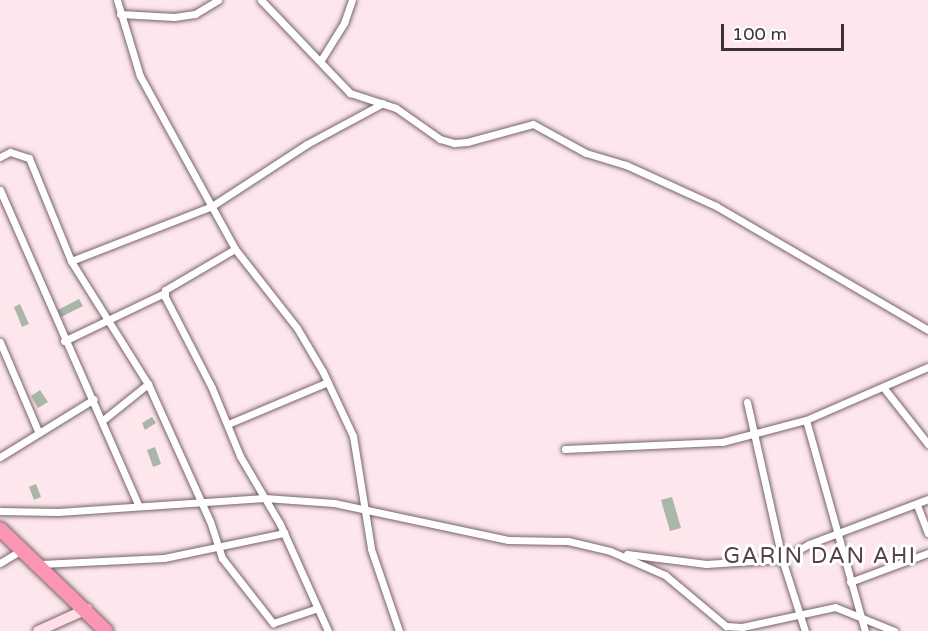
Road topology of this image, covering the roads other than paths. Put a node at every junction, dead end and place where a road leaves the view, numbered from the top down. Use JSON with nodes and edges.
{"nodes":[{"id":1,"x":117,"y":0,"type":"edge"},
{"id":2,"x":261,"y":0,"type":"edge"},
{"id":3,"x":352,"y":0,"type":"edge"},
{"id":4,"x":213,"y":2,"type":"edge"},
{"id":5,"x":120,"y":14,"type":"junction"},
{"id":6,"x":321,"y":60,"type":"junction"},
{"id":7,"x":383,"y":104,"type":"junction"},
{"id":8,"x":0,"y":157,"type":"edge"},
{"id":9,"x":0,"y":190,"type":"edge"},
{"id":10,"x":212,"y":206,"type":"junction"},
{"id":11,"x":235,"y":249,"type":"junction"},
{"id":12,"x":71,"y":261,"type":"junction"},
{"id":13,"x":164,"y":293,"type":"junction"},
{"id":14,"x":108,"y":322,"type":"junction"},
{"id":15,"x":928,"y":330,"type":"edge"},
{"id":16,"x":64,"y":341,"type":"junction"},
{"id":17,"x":0,"y":342,"type":"edge"},
{"id":18,"x":928,"y":367,"type":"edge"},
{"id":19,"x":328,"y":382,"type":"junction"},
{"id":20,"x":148,"y":384,"type":"junction"},
{"id":21,"x":883,"y":387,"type":"junction"},
{"id":22,"x":94,"y":399,"type":"junction"},
{"id":23,"x":747,"y":402,"type":"dead end"},
{"id":24,"x":103,"y":420,"type":"junction"},
{"id":25,"x":806,"y":420,"type":"junction"},
{"id":26,"x":228,"y":424,"type":"junction"},
{"id":27,"x":38,"y":431,"type":"junction"},
{"id":28,"x":754,"y":434,"type":"junction"},
{"id":29,"x":928,"y":444,"type":"edge"},
{"id":30,"x":565,"y":449,"type":"dead end"},
{"id":31,"x":0,"y":457,"type":"edge"},
{"id":32,"x":265,"y":498,"type":"junction"},
{"id":33,"x":928,"y":499,"type":"edge"},
{"id":34,"x":202,"y":504,"type":"junction"},
{"id":35,"x":917,"y":505,"type":"junction"},
{"id":36,"x":139,"y":506,"type":"junction"},
{"id":37,"x":361,"y":507,"type":"junction"},
{"id":38,"x":0,"y":512,"type":"edge"},
{"id":39,"x":0,"y":529,"type":"edge"},
{"id":40,"x":284,"y":533,"type":"junction"},
{"id":41,"x":837,"y":533,"type":"junction"},
{"id":42,"x":928,"y":533,"type":"edge"},
{"id":43,"x":216,"y":548,"type":"junction"},
{"id":44,"x":23,"y":549,"type":"junction"},
{"id":45,"x":610,"y":551,"type":"junction"},
{"id":46,"x":928,"y":553,"type":"edge"},
{"id":47,"x":782,"y":559,"type":"junction"},
{"id":48,"x":0,"y":563,"type":"edge"},
{"id":49,"x":41,"y":564,"type":"junction"},
{"id":50,"x":850,"y":582,"type":"junction"},
{"id":51,"x":318,"y":608,"type":"junction"},
{"id":52,"x":87,"y":609,"type":"junction"},
{"id":53,"x":800,"y":613,"type":"junction"},
{"id":54,"x":860,"y":614,"type":"junction"},
{"id":55,"x":45,"y":630,"type":"edge"},
{"id":56,"x":106,"y":631,"type":"edge"},
{"id":57,"x":328,"y":631,"type":"edge"},
{"id":58,"x":399,"y":631,"type":"edge"},
{"id":59,"x":805,"y":631,"type":"edge"},
{"id":60,"x":865,"y":631,"type":"edge"},
{"id":61,"x":894,"y":631,"type":"edge"}],
"edges":[{"from":1,"to":5,"type":"street"},
{"from":2,"to":6,"type":"street"},
{"from":3,"to":6,"type":"street"},
{"from":4,"to":5,"type":"street"},
{"from":5,"to":10,"type":"street"},
{"from":6,"to":7,"type":"street"},
{"from":7,"to":10,"type":"street"},
{"from":7,"to":15,"type":"street"},
{"from":8,"to":12,"type":"street"},
{"from":9,"to":16,"type":"street"},
{"from":10,"to":11,"type":"street"},
{"from":10,"to":12,"type":"street"},
{"from":11,"to":13,"type":"street"},
{"from":11,"to":19,"type":"street"},
{"from":12,"to":14,"type":"street"},
{"from":13,"to":14,"type":"street"},
{"from":13,"to":26,"type":"street"},
{"from":14,"to":16,"type":"street"},
{"from":14,"to":20,"type":"street"},
{"from":16,"to":22,"type":"street"},
{"from":17,"to":27,"type":"street"},
{"from":18,"to":21,"type":"street"},
{"from":19,"to":26,"type":"street"},
{"from":19,"to":37,"type":"street"},
{"from":20,"to":24,"type":"street"},
{"from":20,"to":34,"type":"street"},
{"from":21,"to":25,"type":"street"},
{"from":21,"to":29,"type":"street"},
{"from":22,"to":24,"type":"street"},
{"from":22,"to":27,"type":"street"},
{"from":23,"to":28,"type":"street"},
{"from":24,"to":36,"type":"street"},
{"from":25,"to":28,"type":"street"},
{"from":25,"to":41,"type":"street"},
{"from":26,"to":32,"type":"street"},
{"from":27,"to":31,"type":"street"},
{"from":28,"to":30,"type":"street"},
{"from":28,"to":47,"type":"street"},
{"from":32,"to":34,"type":"street"},
{"from":32,"to":37,"type":"street"},
{"from":32,"to":40,"type":"street"},
{"from":33,"to":35,"type":"street"},
{"from":34,"to":36,"type":"street"},
{"from":34,"to":43,"type":"street"},
{"from":35,"to":41,"type":"street"},
{"from":35,"to":42,"type":"street"},
{"from":36,"to":38,"type":"street"},
{"from":37,"to":45,"type":"street"},
{"from":37,"to":58,"type":"street"},
{"from":39,"to":44,"type":"highway"},
{"from":40,"to":43,"type":"street"},
{"from":40,"to":51,"type":"street"},
{"from":41,"to":47,"type":"street"},
{"from":41,"to":50,"type":"street"},
{"from":43,"to":49,"type":"street"},
{"from":43,"to":51,"type":"street"},
{"from":44,"to":48,"type":"street"},
{"from":44,"to":49,"type":"highway"},
{"from":45,"to":47,"type":"street"},
{"from":45,"to":53,"type":"street"},
{"from":46,"to":50,"type":"street"},
{"from":47,"to":53,"type":"street"},
{"from":49,"to":52,"type":"highway"},
{"from":50,"to":54,"type":"street"},
{"from":51,"to":57,"type":"street"},
{"from":52,"to":55,"type":"street"},
{"from":52,"to":56,"type":"highway"},
{"from":53,"to":54,"type":"street"},
{"from":53,"to":59,"type":"street"},
{"from":54,"to":60,"type":"street"},
{"from":54,"to":61,"type":"street"}]}
